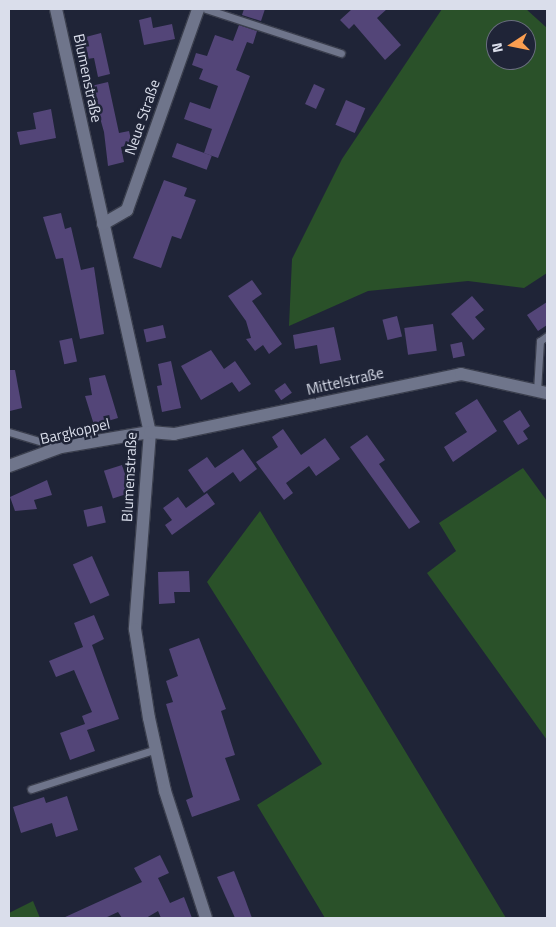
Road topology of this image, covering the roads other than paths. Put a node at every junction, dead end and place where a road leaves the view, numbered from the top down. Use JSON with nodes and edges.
{"nodes":[{"id":1,"x":56,"y":9,"type":"edge"},
{"id":2,"x":198,"y":9,"type":"edge"},
{"id":3,"x":206,"y":9,"type":"edge"},
{"id":4,"x":341,"y":53,"type":"dead end"},
{"id":5,"x":103,"y":224,"type":"junction"},
{"id":6,"x":547,"y":336,"type":"edge"},
{"id":7,"x":542,"y":392,"type":"edge"},
{"id":8,"x":9,"y":432,"type":"edge"},
{"id":9,"x":150,"y":432,"type":"junction"},
{"id":10,"x":61,"y":447,"type":"junction"},
{"id":11,"x":9,"y":466,"type":"edge"},
{"id":12,"x":156,"y":749,"type":"junction"},
{"id":13,"x":31,"y":789,"type":"dead end"},
{"id":14,"x":206,"y":918,"type":"edge"}],
"edges":[{"from":1,"to":5,"type":"street","name":"Blumenstraße"},
{"from":2,"to":5,"type":"street","name":"Neue Straße"},
{"from":3,"to":4,"type":"lane"},
{"from":5,"to":9,"type":"street","name":"Blumenstraße"},
{"from":6,"to":7,"type":"lane"},
{"from":7,"to":9,"type":"street","name":"Mittelstraße"},
{"from":8,"to":10,"type":"lane"},
{"from":9,"to":10,"type":"street","name":"Bargkoppel"},
{"from":9,"to":12,"type":"street","name":"Blumenstraße"},
{"from":10,"to":11,"type":"street","name":"Bargkoppel"},
{"from":12,"to":13,"type":"lane"},
{"from":12,"to":14,"type":"street","name":"Blumenstraße"}]}
